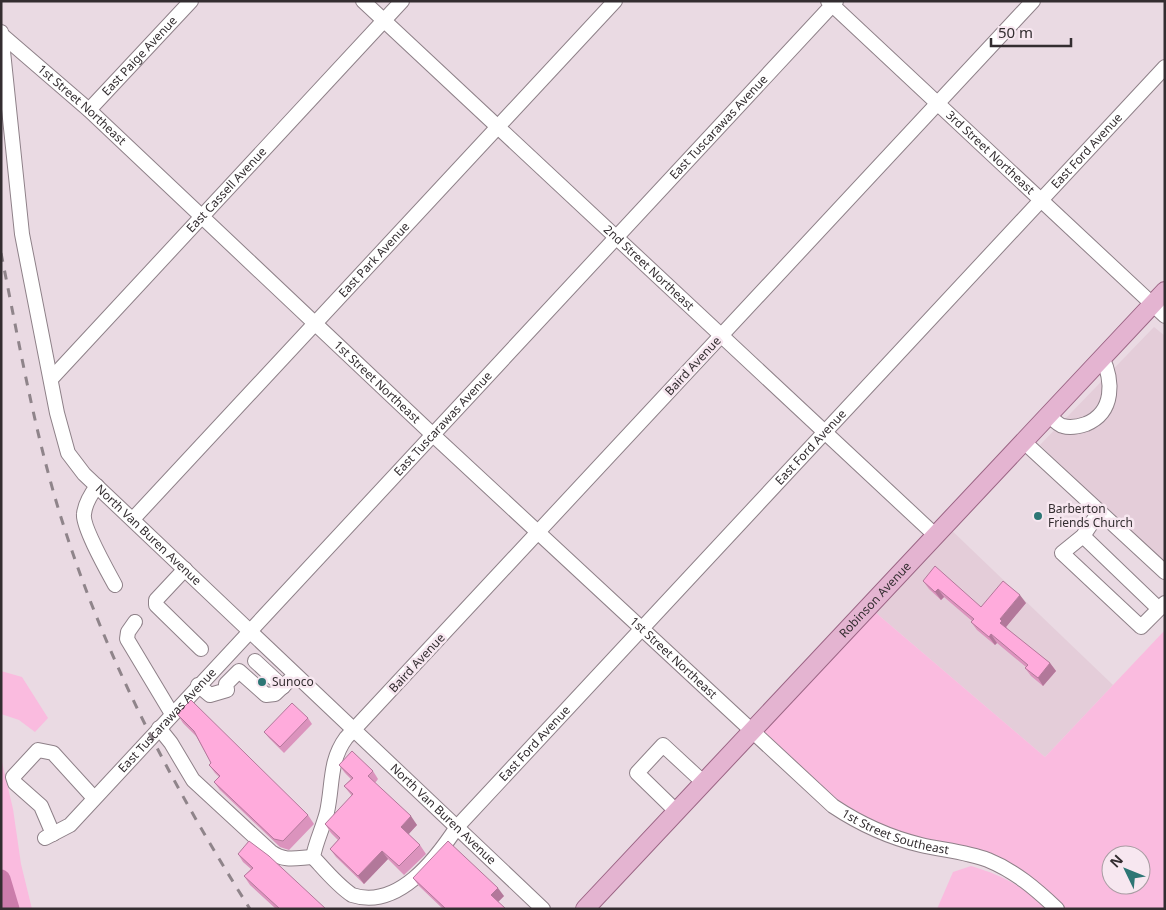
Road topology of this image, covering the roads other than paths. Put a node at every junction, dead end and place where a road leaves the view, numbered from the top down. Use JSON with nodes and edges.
{"nodes":[{"id":1,"x":191,"y":1,"type":"edge"},
{"id":2,"x":363,"y":1,"type":"edge"},
{"id":3,"x":402,"y":1,"type":"edge"},
{"id":4,"x":615,"y":1,"type":"edge"},
{"id":5,"x":1033,"y":1,"type":"edge"},
{"id":6,"x":832,"y":2,"type":"edge"},
{"id":7,"x":384,"y":21,"type":"junction"},
{"id":8,"x":1,"y":34,"type":"edge"},
{"id":9,"x":1165,"y":67,"type":"edge"},
{"id":10,"x":938,"y":103,"type":"junction"},
{"id":11,"x":89,"y":110,"type":"junction"},
{"id":12,"x":498,"y":126,"type":"junction"},
{"id":13,"x":1041,"y":200,"type":"junction"},
{"id":14,"x":201,"y":217,"type":"junction"},
{"id":15,"x":615,"y":238,"type":"junction"},
{"id":16,"x":1165,"y":291,"type":"edge"},
{"id":17,"x":1158,"y":310,"type":"edge"},
{"id":18,"x":315,"y":323,"type":"junction"},
{"id":19,"x":721,"y":336,"type":"junction"},
{"id":20,"x":1102,"y":357,"type":"junction"},
{"id":21,"x":50,"y":379,"type":"junction"},
{"id":22,"x":1048,"y":414,"type":"junction"},
{"id":23,"x":824,"y":432,"type":"junction"},
{"id":24,"x":432,"y":434,"type":"junction"},
{"id":25,"x":1022,"y":441,"type":"junction"},
{"id":26,"x":97,"y":486,"type":"junction"},
{"id":27,"x":1100,"y":512,"type":"junction"},
{"id":28,"x":133,"y":519,"type":"junction"},
{"id":29,"x":538,"y":533,"type":"junction"},
{"id":30,"x":934,"y":535,"type":"junction"},
{"id":31,"x":1084,"y":536,"type":"junction"},
{"id":32,"x":185,"y":569,"type":"junction"},
{"id":33,"x":1165,"y":572,"type":"edge"},
{"id":34,"x":115,"y":585,"type":"dead end"},
{"id":35,"x":1162,"y":606,"type":"edge"},
{"id":36,"x":135,"y":622,"type":"dead end"},
{"id":37,"x":641,"y":629,"type":"junction"},
{"id":38,"x":249,"y":631,"type":"junction"},
{"id":39,"x":267,"y":648,"type":"junction"},
{"id":40,"x":201,"y":649,"type":"dead end"},
{"id":41,"x":228,"y":653,"type":"junction"},
{"id":42,"x":246,"y":669,"type":"junction"},
{"id":43,"x":295,"y":675,"type":"junction"},
{"id":44,"x":198,"y":685,"type":"junction"},
{"id":45,"x":283,"y":687,"type":"junction"},
{"id":46,"x":172,"y":714,"type":"junction"},
{"id":47,"x":159,"y":728,"type":"junction"},
{"id":48,"x":354,"y":731,"type":"junction"},
{"id":49,"x":750,"y":731,"type":"junction"},
{"id":50,"x":703,"y":782,"type":"junction"},
{"id":51,"x":94,"y":798,"type":"junction"},
{"id":52,"x":676,"y":811,"type":"junction"},
{"id":53,"x":457,"y":827,"type":"junction"},
{"id":54,"x":313,"y":857,"type":"junction"},
{"id":55,"x":1049,"y":906,"type":"edge"},
{"id":56,"x":543,"y":909,"type":"edge"},
{"id":57,"x":585,"y":909,"type":"edge"}],
"edges":[{"from":1,"to":11,"type":"street","name":"East Paige Avenue"},
{"from":2,"to":7,"type":"street","name":"2nd Street Northeast"},
{"from":3,"to":7,"type":"street","name":"East Cassell Avenue"},
{"from":4,"to":12,"type":"street","name":"East Park Avenue"},
{"from":5,"to":10,"type":"street","name":"Baird Avenue"},
{"from":6,"to":10,"type":"street","name":"3rd Street Northeast"},
{"from":6,"to":15,"type":"street","name":"East Tuscarawas Avenue"},
{"from":7,"to":12,"type":"street","name":"2nd Street Northeast"},
{"from":7,"to":14,"type":"street","name":"East Cassell Avenue"},
{"from":8,"to":11,"type":"street","name":"1st Street Northeast"},
{"from":8,"to":21,"type":"street","name":"North Van Buren Avenue"},
{"from":9,"to":13,"type":"street","name":"East Ford Avenue"},
{"from":10,"to":13,"type":"street","name":"3rd Street Northeast"},
{"from":10,"to":19,"type":"street","name":"Baird Avenue"},
{"from":11,"to":14,"type":"street","name":"1st Street Northeast"},
{"from":12,"to":15,"type":"street","name":"2nd Street Northeast"},
{"from":12,"to":18,"type":"street","name":"East Park Avenue"},
{"from":13,"to":17,"type":"street","name":"3rd Street Northeast"},
{"from":13,"to":23,"type":"street","name":"East Ford Avenue"},
{"from":14,"to":18,"type":"street","name":"1st Street Northeast"},
{"from":14,"to":21,"type":"street","name":"East Cassell Avenue"},
{"from":15,"to":19,"type":"street","name":"2nd Street Northeast"},
{"from":15,"to":24,"type":"street","name":"East Tuscarawas Avenue"},
{"from":16,"to":17,"type":"main road","name":"Robinson Avenue"},
{"from":17,"to":20,"type":"main road","name":"Robinson Avenue"},
{"from":18,"to":24,"type":"street","name":"1st Street Northeast"},
{"from":18,"to":28,"type":"street","name":"East Park Avenue"},
{"from":19,"to":23,"type":"street","name":"2nd Street Northeast"},
{"from":19,"to":29,"type":"street","name":"Baird Avenue"},
{"from":20,"to":22,"type":"main road","name":"Robinson Avenue"},
{"from":20,"to":22,"type":"street"},
{"from":21,"to":26,"type":"street","name":"North Van Buren Avenue"},
{"from":22,"to":25,"type":"main road","name":"Robinson Avenue"},
{"from":23,"to":30,"type":"street","name":"2nd Street Northeast"},
{"from":23,"to":37,"type":"street","name":"East Ford Avenue"},
{"from":24,"to":29,"type":"street","name":"1st Street Northeast"},
{"from":24,"to":38,"type":"street","name":"East Tuscarawas Avenue"},
{"from":25,"to":27,"type":"street"},
{"from":25,"to":30,"type":"main road","name":"Robinson Avenue"},
{"from":26,"to":28,"type":"street","name":"North Van Buren Avenue"},
{"from":26,"to":34,"type":"street"},
{"from":27,"to":31,"type":"street"},
{"from":27,"to":33,"type":"street"},
{"from":28,"to":32,"type":"street","name":"North Van Buren Avenue"},
{"from":29,"to":37,"type":"street","name":"1st Street Northeast"},
{"from":29,"to":48,"type":"street","name":"Baird Avenue"},
{"from":30,"to":49,"type":"main road","name":"Robinson Avenue"},
{"from":31,"to":35,"type":"street"},
{"from":31,"to":35,"type":"street"},
{"from":32,"to":38,"type":"street","name":"North Van Buren Avenue"},
{"from":32,"to":40,"type":"street"},
{"from":36,"to":46,"type":"street"},
{"from":37,"to":49,"type":"street","name":"1st Street Northeast"},
{"from":37,"to":53,"type":"street","name":"East Ford Avenue"},
{"from":38,"to":39,"type":"street","name":"North Van Buren Avenue"},
{"from":38,"to":41,"type":"street","name":"East Tuscarawas Avenue"},
{"from":39,"to":42,"type":"street"},
{"from":39,"to":43,"type":"street","name":"North Van Buren Avenue"},
{"from":41,"to":42,"type":"street"},
{"from":41,"to":44,"type":"street","name":"East Tuscarawas Avenue"},
{"from":42,"to":44,"type":"street"},
{"from":42,"to":45,"type":"street"},
{"from":42,"to":45,"type":"street"},
{"from":43,"to":45,"type":"street"},
{"from":43,"to":48,"type":"street","name":"North Van Buren Avenue"},
{"from":44,"to":46,"type":"street","name":"East Tuscarawas Avenue"},
{"from":46,"to":47,"type":"street","name":"East Tuscarawas Avenue"},
{"from":47,"to":51,"type":"street","name":"East Tuscarawas Avenue"},
{"from":47,"to":54,"type":"street"},
{"from":48,"to":53,"type":"street","name":"North Van Buren Avenue"},
{"from":48,"to":54,"type":"street","name":"Baird Avenue"},
{"from":49,"to":50,"type":"main road","name":"Robinson Avenue"},
{"from":49,"to":55,"type":"street","name":"1st Street Southeast"},
{"from":50,"to":52,"type":"main road","name":"Robinson Avenue"},
{"from":50,"to":52,"type":"street"},
{"from":51,"to":51,"type":"street","name":"East Tuscarawas Avenue"},
{"from":52,"to":57,"type":"main road","name":"Robinson Avenue"},
{"from":53,"to":54,"type":"street","name":"East Ford Avenue"},
{"from":53,"to":56,"type":"street","name":"North Van Buren Avenue"}]}
